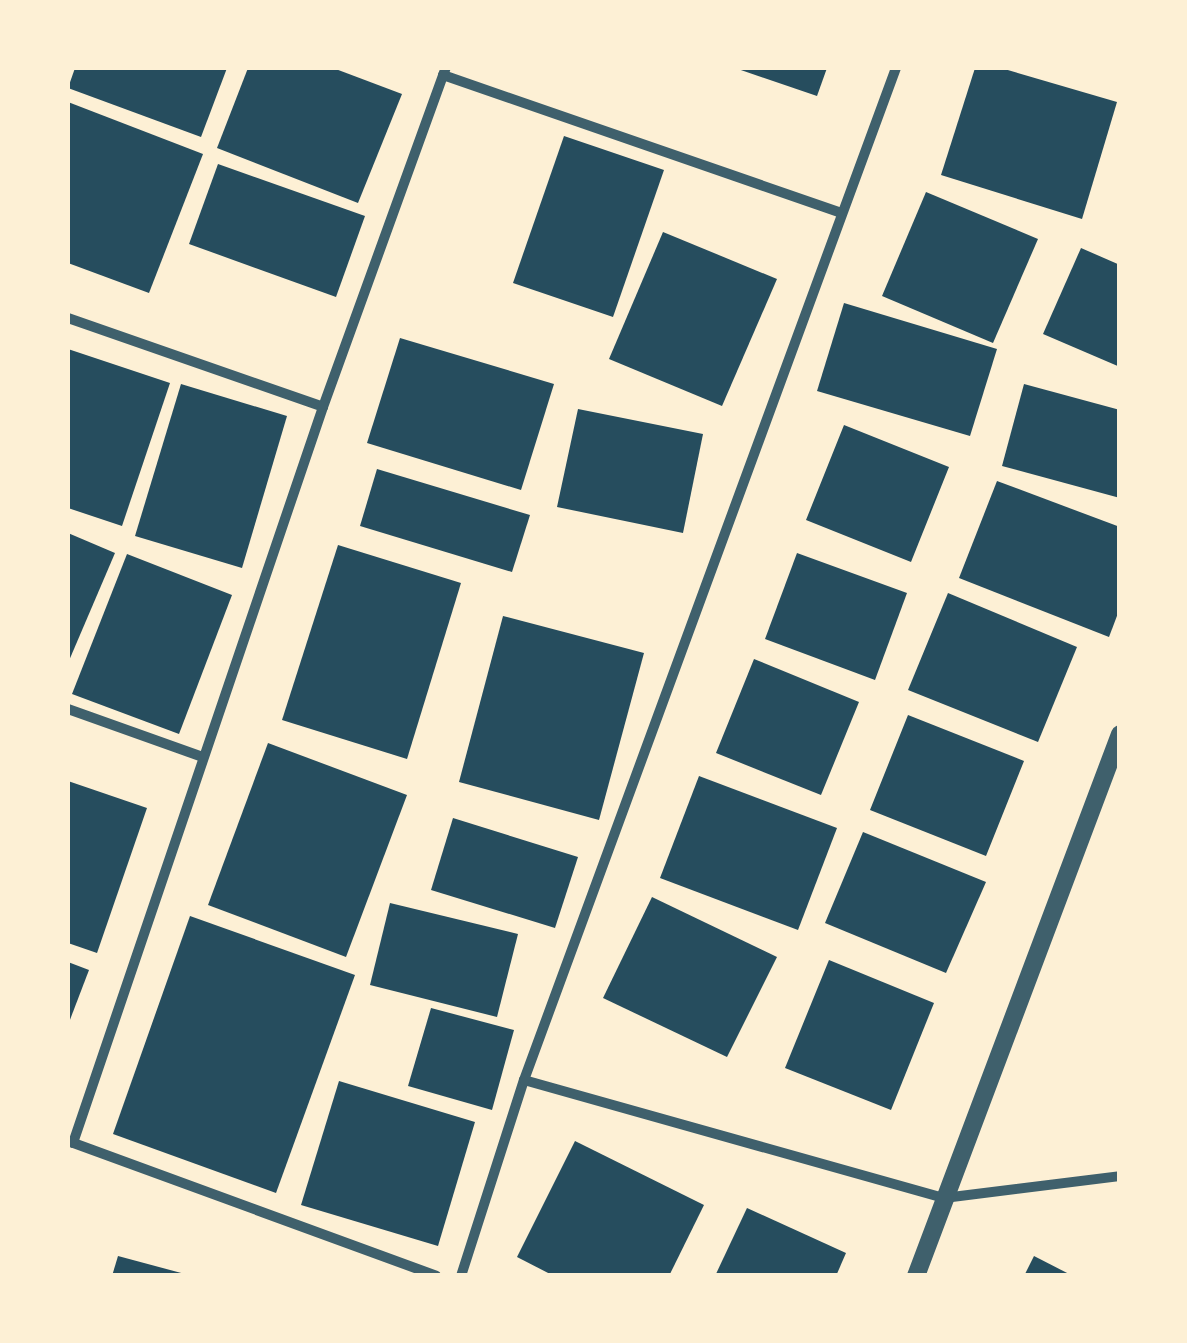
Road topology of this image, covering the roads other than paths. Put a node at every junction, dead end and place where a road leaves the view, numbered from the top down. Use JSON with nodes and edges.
{"nodes":[{"id":1,"x":896,"y":68,"type":"edge"},
{"id":2,"x":445,"y":72,"type":"edge"},
{"id":3,"x":841,"y":214,"type":"junction"},
{"id":4,"x":68,"y":318,"type":"edge"},
{"id":5,"x":323,"y":407,"type":"junction"},
{"id":6,"x":68,"y":709,"type":"edge"},
{"id":7,"x":1120,"y":734,"type":"edge"},
{"id":8,"x":202,"y":757,"type":"junction"},
{"id":9,"x":524,"y":1080,"type":"junction"},
{"id":10,"x":70,"y":1142,"type":"edge"},
{"id":11,"x":1120,"y":1176,"type":"edge"},
{"id":12,"x":944,"y":1198,"type":"junction"},
{"id":13,"x":436,"y":1276,"type":"edge"},
{"id":14,"x":461,"y":1276,"type":"edge"},
{"id":15,"x":916,"y":1276,"type":"edge"}],
"edges":[{"from":1,"to":3,"type":"street"},
{"from":2,"to":3,"type":"street"},
{"from":2,"to":5,"type":"street"},
{"from":3,"to":9,"type":"street"},
{"from":4,"to":5,"type":"street"},
{"from":5,"to":8,"type":"street"},
{"from":6,"to":8,"type":"street"},
{"from":7,"to":12,"type":"street"},
{"from":8,"to":10,"type":"street"},
{"from":9,"to":12,"type":"street"},
{"from":9,"to":14,"type":"street"},
{"from":10,"to":13,"type":"street"},
{"from":11,"to":12,"type":"street"},
{"from":12,"to":15,"type":"street"}]}
